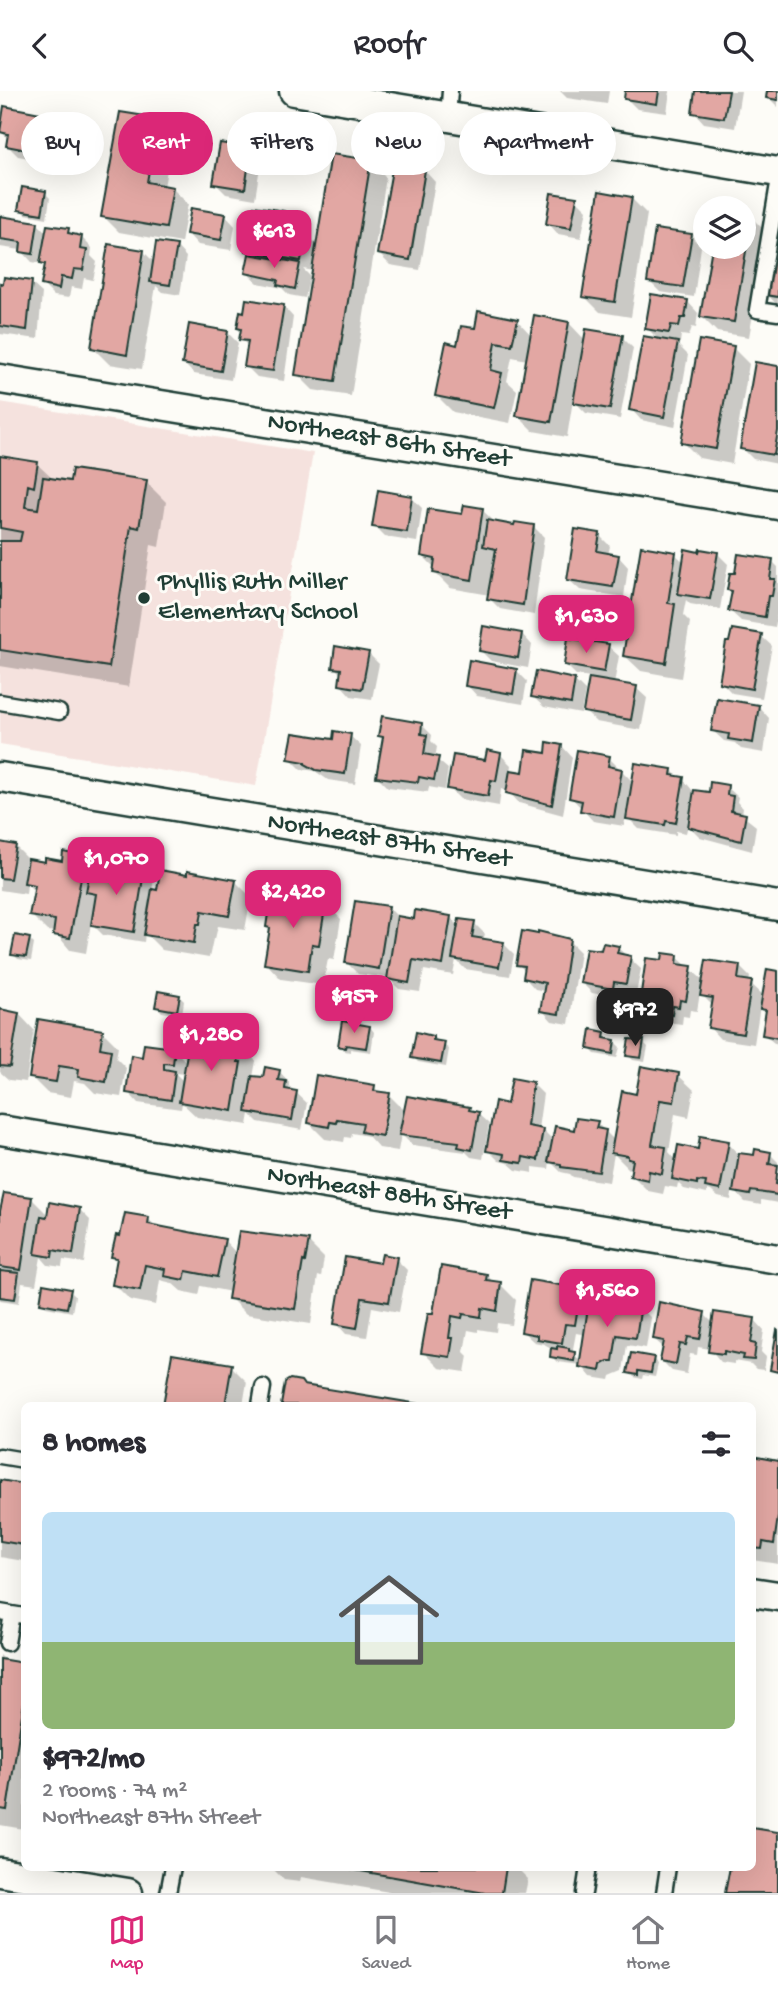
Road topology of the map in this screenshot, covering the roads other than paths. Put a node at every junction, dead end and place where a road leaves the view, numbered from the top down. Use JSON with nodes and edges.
{"nodes":[{"id":1,"x":296,"y":91,"type":"edge"},
{"id":2,"x":366,"y":97,"type":"edge"},
{"id":3,"x":449,"y":104,"type":"edge"},
{"id":4,"x":778,"y":172,"type":"edge"},
{"id":5,"x":778,"y":184,"type":"edge"},
{"id":6,"x":778,"y":313,"type":"edge"},
{"id":7,"x":0,"y":379,"type":"edge"},
{"id":8,"x":778,"y":505,"type":"edge"},
{"id":9,"x":0,"y":702,"type":"edge"},
{"id":10,"x":59,"y":712,"type":"dead end"},
{"id":11,"x":0,"y":777,"type":"edge"},
{"id":12,"x":778,"y":906,"type":"edge"},
{"id":13,"x":0,"y":1130,"type":"edge"},
{"id":14,"x":778,"y":1259,"type":"edge"},
{"id":15,"x":263,"y":1387,"type":"dead end"},
{"id":16,"x":260,"y":1402,"type":"edge"},
{"id":17,"x":0,"y":1456,"type":"edge"},
{"id":18,"x":21,"y":1460,"type":"edge"},
{"id":19,"x":756,"y":1593,"type":"edge"},
{"id":20,"x":778,"y":1596,"type":"edge"},
{"id":21,"x":12,"y":1614,"type":"edge"},
{"id":22,"x":7,"y":1643,"type":"dead end"},
{"id":23,"x":172,"y":1871,"type":"edge"},
{"id":24,"x":587,"y":1871,"type":"edge"},
{"id":25,"x":667,"y":1871,"type":"edge"},
{"id":26,"x":0,"y":1872,"type":"edge"},
{"id":27,"x":38,"y":1879,"type":"edge"},
{"id":28,"x":128,"y":1893,"type":"edge"},
{"id":29,"x":168,"y":1893,"type":"edge"},
{"id":30,"x":583,"y":1893,"type":"edge"},
{"id":31,"x":664,"y":1893,"type":"edge"}],
"edges":[{"from":1,"to":2,"type":"street"},
{"from":2,"to":3,"type":"street"},
{"from":3,"to":4,"type":"street"},
{"from":5,"to":6,"type":"lane"},
{"from":7,"to":8,"type":"street","name":"Northeast 86th Street"},
{"from":9,"to":10,"type":"lane"},
{"from":11,"to":12,"type":"street","name":"Northeast 87th Street"},
{"from":13,"to":14,"type":"street","name":"Northeast 88th Street"},
{"from":15,"to":16,"type":"lane"},
{"from":17,"to":18,"type":"lane"},
{"from":19,"to":20,"type":"street"},
{"from":21,"to":22,"type":"lane"},
{"from":23,"to":29,"type":"lane"},
{"from":24,"to":30,"type":"lane"},
{"from":25,"to":31,"type":"lane"},
{"from":26,"to":27,"type":"street"},
{"from":27,"to":28,"type":"street"}]}
